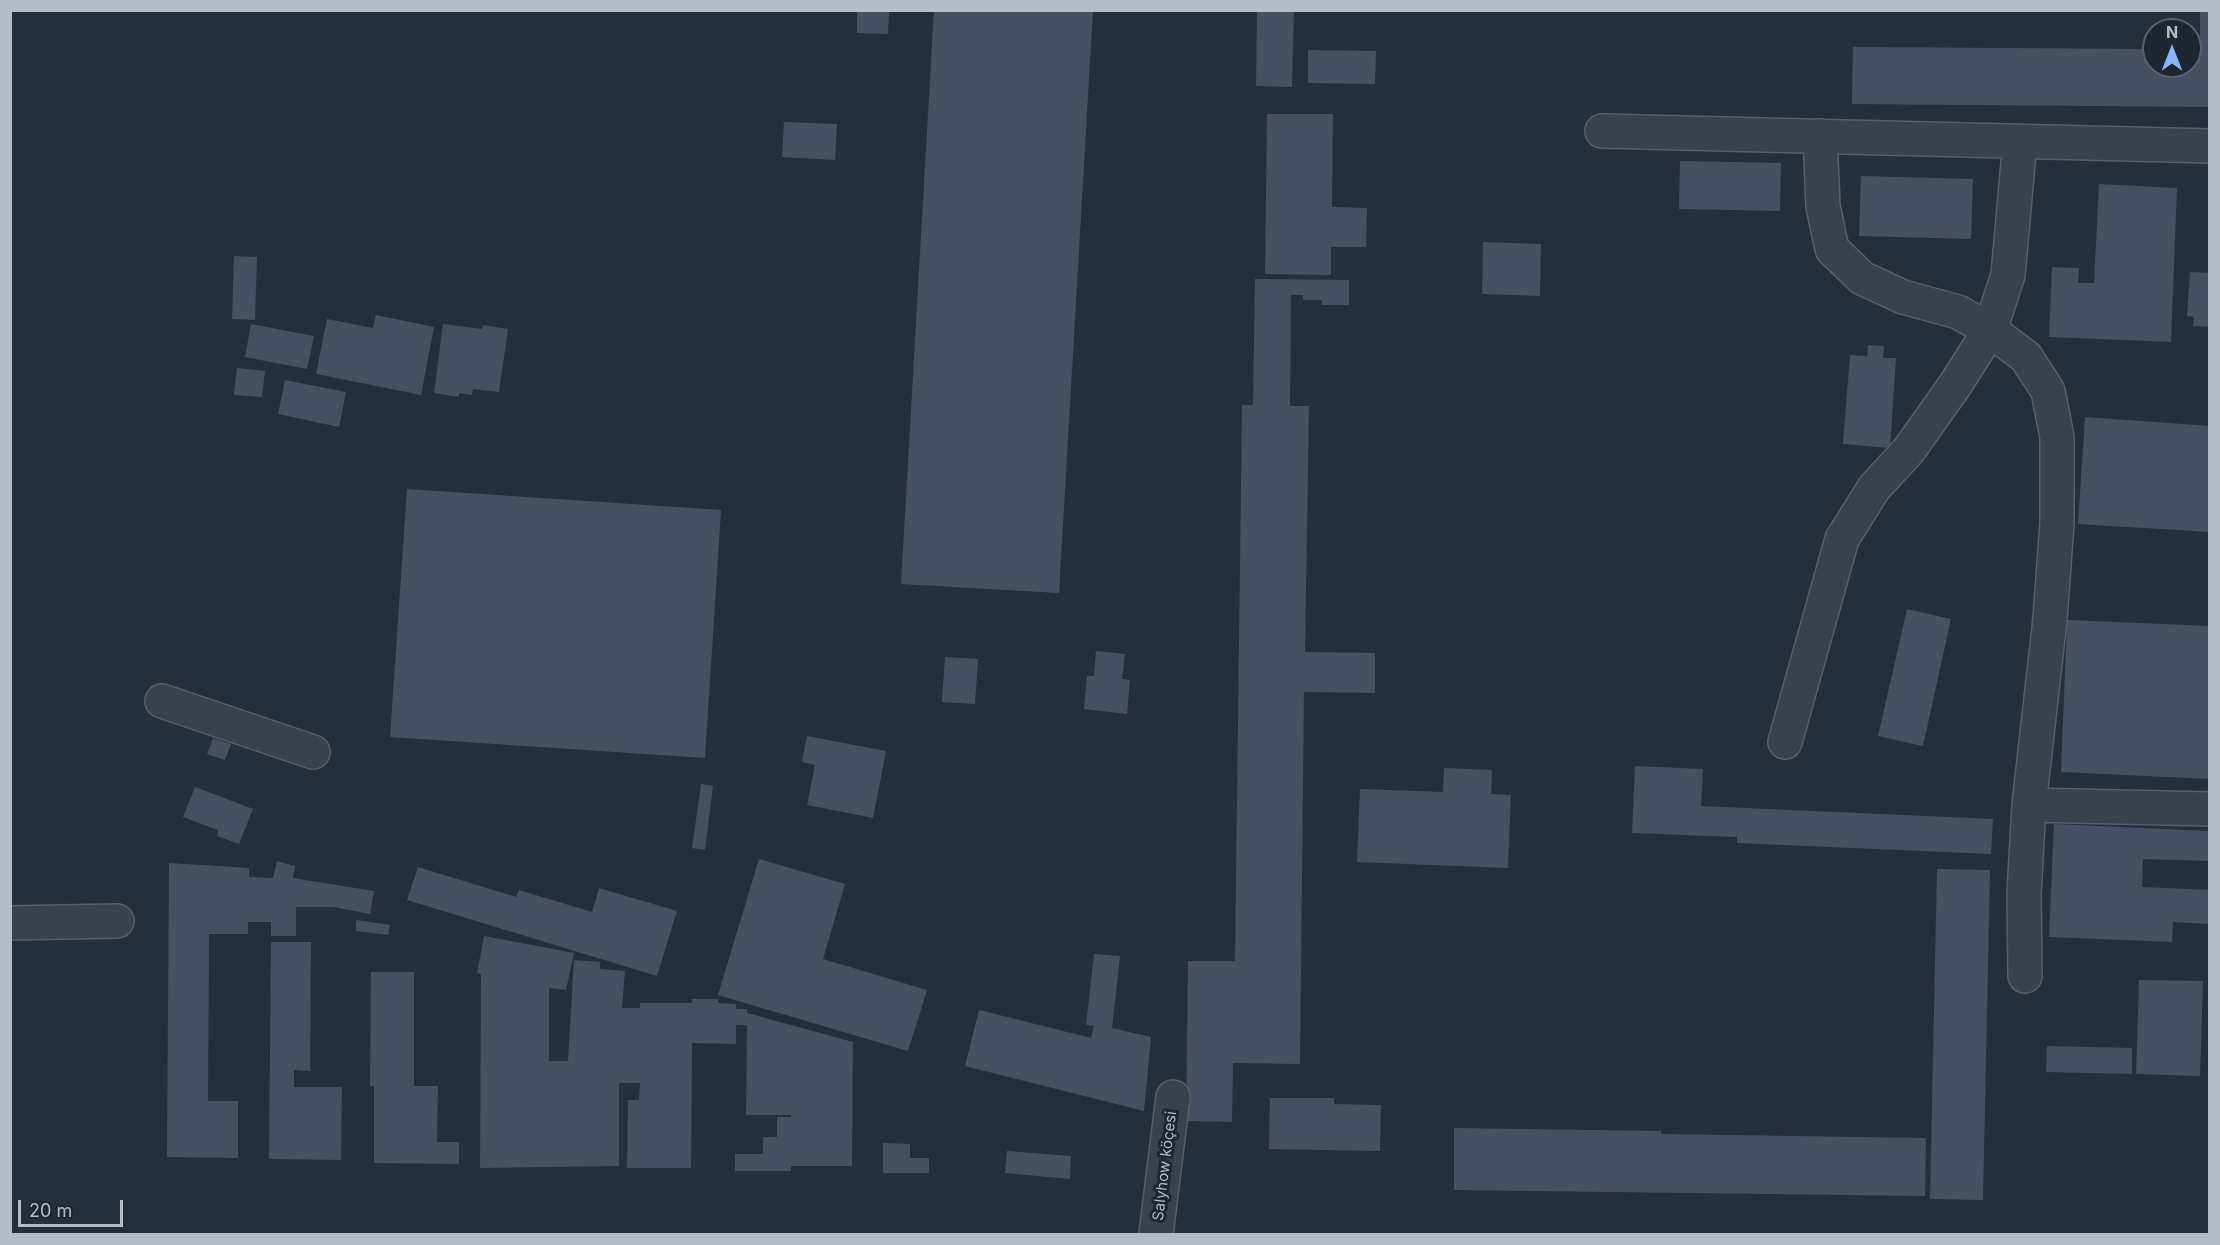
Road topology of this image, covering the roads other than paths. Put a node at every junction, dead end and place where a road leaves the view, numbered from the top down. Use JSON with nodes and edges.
{"nodes":[{"id":1,"x":1602,"y":131,"type":"dead end"},
{"id":2,"x":1820,"y":136,"type":"junction"},
{"id":3,"x":2020,"y":141,"type":"junction"},
{"id":4,"x":2210,"y":146,"type":"edge"},
{"id":5,"x":1990,"y":330,"type":"junction"},
{"id":6,"x":162,"y":701,"type":"dead end"},
{"id":7,"x":1785,"y":742,"type":"dead end"},
{"id":8,"x":313,"y":752,"type":"dead end"},
{"id":9,"x":2030,"y":805,"type":"junction"},
{"id":10,"x":2210,"y":809,"type":"edge"},
{"id":11,"x":117,"y":921,"type":"dead end"},
{"id":12,"x":10,"y":923,"type":"edge"},
{"id":13,"x":2025,"y":976,"type":"dead end"},
{"id":14,"x":1173,"y":1097,"type":"dead end"},
{"id":15,"x":1156,"y":1234,"type":"edge"}],
"edges":[{"from":1,"to":2,"type":"street"},
{"from":2,"to":3,"type":"street"},
{"from":2,"to":5,"type":"street"},
{"from":3,"to":4,"type":"street"},
{"from":3,"to":5,"type":"street"},
{"from":5,"to":7,"type":"street"},
{"from":5,"to":9,"type":"street"},
{"from":6,"to":8,"type":"street"},
{"from":9,"to":10,"type":"street"},
{"from":9,"to":13,"type":"street"},
{"from":11,"to":12,"type":"street"},
{"from":14,"to":15,"type":"street","name":"Salyhow köçesi"}]}
